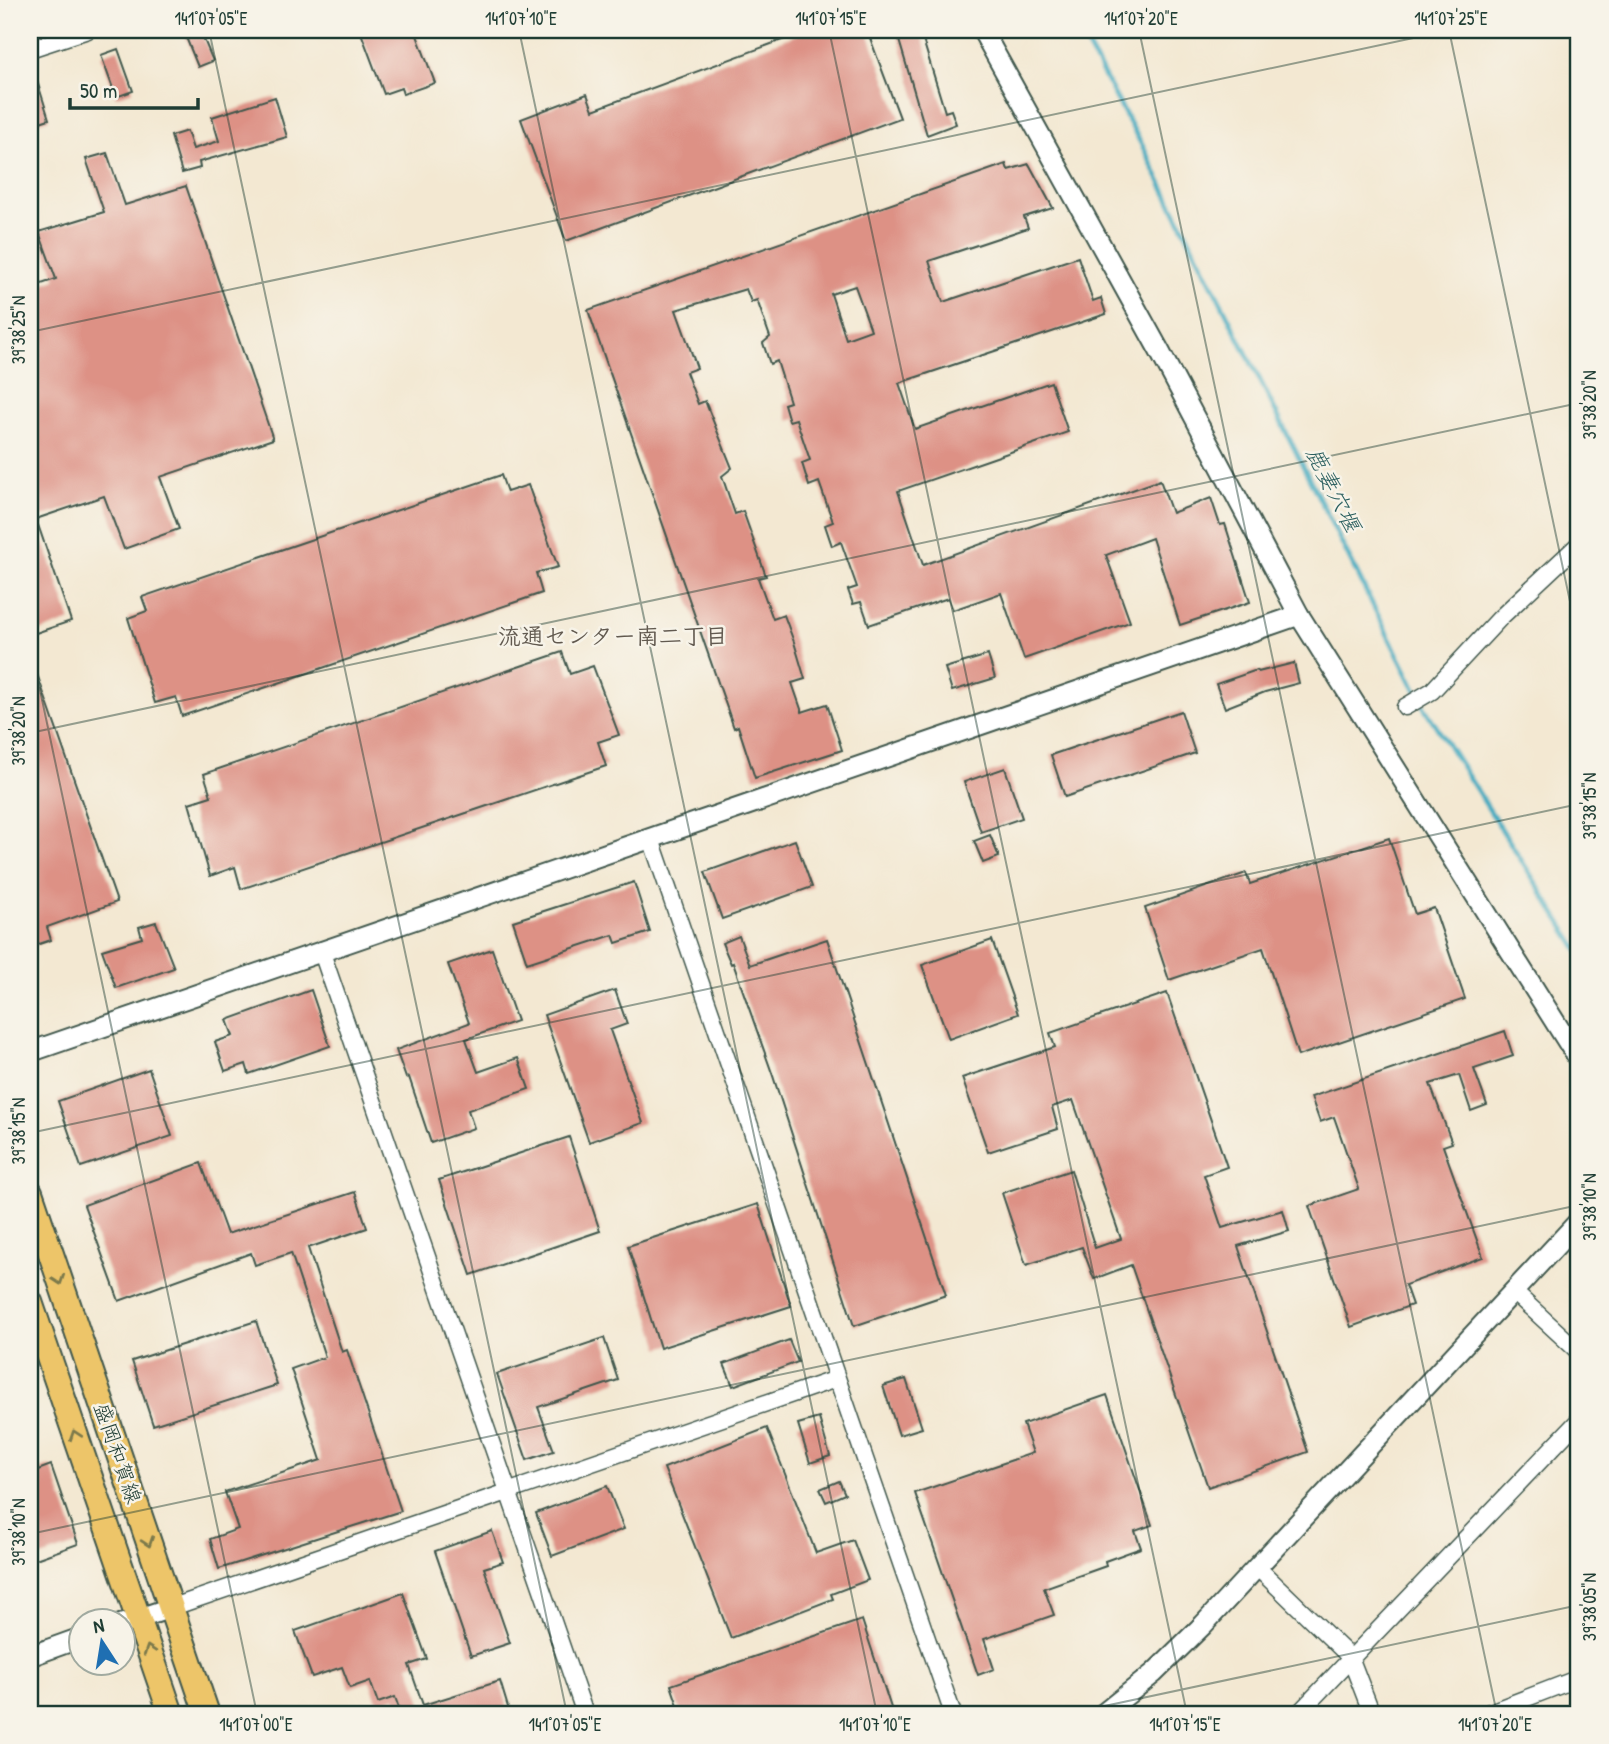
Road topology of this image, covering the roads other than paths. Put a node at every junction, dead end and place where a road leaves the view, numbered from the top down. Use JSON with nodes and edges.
{"nodes":[{"id":1,"x":88,"y":30,"type":"edge"},
{"id":2,"x":982,"y":30,"type":"edge"},
{"id":3,"x":30,"y":49,"type":"edge"},
{"id":4,"x":1579,"y":544,"type":"edge"},
{"id":5,"x":1298,"y":615,"type":"junction"},
{"id":6,"x":1413,"y":701,"type":"dead end"},
{"id":7,"x":651,"y":839,"type":"junction"},
{"id":8,"x":321,"y":950,"type":"junction"},
{"id":9,"x":30,"y":1052,"type":"edge"},
{"id":10,"x":1579,"y":1060,"type":"edge"},
{"id":11,"x":30,"y":1192,"type":"edge"},
{"id":12,"x":1579,"y":1221,"type":"edge"},
{"id":13,"x":1514,"y":1293,"type":"junction"},
{"id":14,"x":30,"y":1302,"type":"edge"},
{"id":15,"x":1579,"y":1352,"type":"edge"},
{"id":16,"x":836,"y":1379,"type":"junction"},
{"id":17,"x":1579,"y":1420,"type":"edge"},
{"id":18,"x":507,"y":1490,"type":"junction"},
{"id":19,"x":1258,"y":1568,"type":"junction"},
{"id":20,"x":127,"y":1608,"type":"edge"},
{"id":21,"x":170,"y":1608,"type":"junction"},
{"id":22,"x":136,"y":1619,"type":"edge"},
{"id":23,"x":136,"y":1632,"type":"edge"},
{"id":24,"x":66,"y":1644,"type":"edge"},
{"id":25,"x":30,"y":1656,"type":"edge"},
{"id":26,"x":1350,"y":1657,"type":"junction"},
{"id":27,"x":1579,"y":1678,"type":"edge"},
{"id":28,"x":172,"y":1714,"type":"edge"},
{"id":29,"x":207,"y":1714,"type":"edge"},
{"id":30,"x":586,"y":1714,"type":"edge"},
{"id":31,"x":954,"y":1714,"type":"edge"},
{"id":32,"x":1103,"y":1714,"type":"edge"},
{"id":33,"x":1298,"y":1714,"type":"edge"},
{"id":34,"x":1372,"y":1714,"type":"edge"},
{"id":35,"x":1485,"y":1714,"type":"edge"}],
"edges":[{"from":1,"to":3,"type":"street"},
{"from":2,"to":5,"type":"street"},
{"from":4,"to":6,"type":"street"},
{"from":5,"to":7,"type":"street"},
{"from":5,"to":10,"type":"street"},
{"from":7,"to":8,"type":"street"},
{"from":7,"to":16,"type":"street"},
{"from":8,"to":9,"type":"street"},
{"from":8,"to":18,"type":"street"},
{"from":11,"to":21,"type":"main road","name":"盛岡和賀線","one_way":true},
{"from":12,"to":13,"type":"street"},
{"from":13,"to":15,"type":"street"},
{"from":13,"to":19,"type":"street"},
{"from":20,"to":14,"type":"main road","name":"盛岡和賀線","one_way":true},
{"from":16,"to":18,"type":"street"},
{"from":16,"to":31,"type":"street"},
{"from":17,"to":26,"type":"street"},
{"from":18,"to":21,"type":"street"},
{"from":18,"to":30,"type":"street"},
{"from":19,"to":26,"type":"street"},
{"from":19,"to":32,"type":"street"},
{"from":21,"to":22,"type":"street"},
{"from":21,"to":29,"type":"main road","name":"盛岡和賀線"},
{"from":28,"to":23,"type":"main road","name":"盛岡和賀線","one_way":true},
{"from":24,"to":25,"type":"street"},
{"from":26,"to":33,"type":"street"},
{"from":26,"to":34,"type":"street"},
{"from":27,"to":35,"type":"street"}]}
